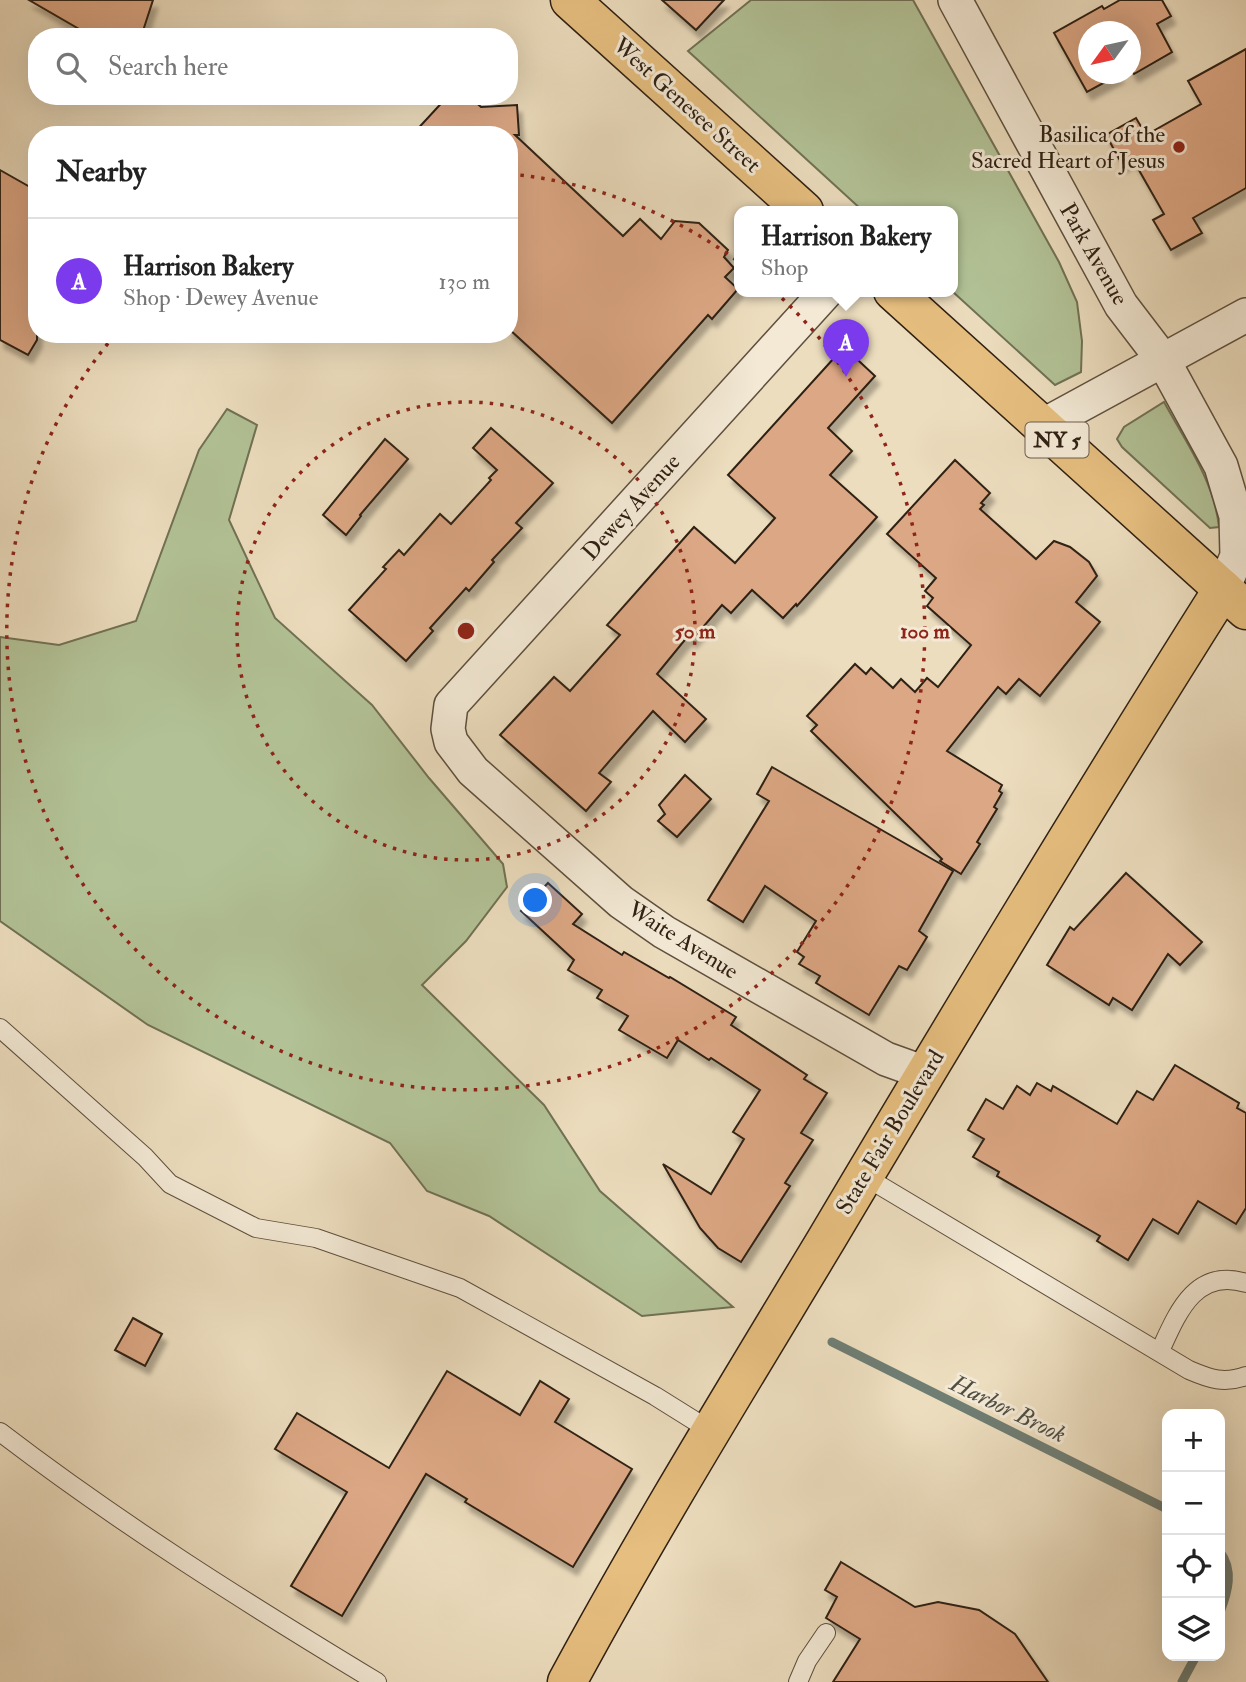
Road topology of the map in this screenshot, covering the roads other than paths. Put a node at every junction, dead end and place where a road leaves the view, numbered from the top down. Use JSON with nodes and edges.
{"nodes":[{"id":1,"x":570,"y":0,"type":"edge"},
{"id":2,"x":955,"y":0,"type":"edge"},
{"id":3,"x":798,"y":206,"type":"edge"},
{"id":4,"x":822,"y":297,"type":"edge"},
{"id":5,"x":899,"y":297,"type":"edge"},
{"id":6,"x":1246,"y":315,"type":"edge"},
{"id":7,"x":1163,"y":360,"type":"junction"},
{"id":8,"x":1042,"y":426,"type":"junction"},
{"id":9,"x":1221,"y":466,"type":"junction"},
{"id":10,"x":1246,"y":508,"type":"edge"},
{"id":11,"x":1234,"y":599,"type":"edge"},
{"id":12,"x":448,"y":729,"type":"joint"},
{"id":13,"x":0,"y":1028,"type":"edge"},
{"id":14,"x":925,"y":1073,"type":"junction"},
{"id":15,"x":864,"y":1176,"type":"junction"},
{"id":16,"x":1246,"y":1283,"type":"edge"},
{"id":17,"x":1160,"y":1351,"type":"junction"},
{"id":18,"x":1246,"y":1376,"type":"edge"},
{"id":19,"x":711,"y":1431,"type":"junction"},
{"id":20,"x":0,"y":1432,"type":"edge"},
{"id":21,"x":826,"y":1633,"type":"dead end"},
{"id":22,"x":377,"y":1682,"type":"edge"},
{"id":23,"x":567,"y":1682,"type":"edge"},
{"id":24,"x":798,"y":1682,"type":"edge"}],
"edges":[{"from":1,"to":3,"type":"main road","name":"West Genesee Street"},
{"from":2,"to":7,"type":"street","name":"Park Avenue"},
{"from":4,"to":12,"type":"street","name":"Dewey Avenue"},
{"from":5,"to":8,"type":"main road","number":"NY 5"},
{"from":6,"to":7,"type":"street"},
{"from":7,"to":8,"type":"street"},
{"from":7,"to":9,"type":"street","name":"Park Avenue"},
{"from":8,"to":11,"type":"main road","number":"NY 5"},
{"from":9,"to":10,"type":"street","name":"Park Avenue"},
{"from":9,"to":11,"type":"street","name":"Park Avenue"},
{"from":11,"to":14,"type":"main road","name":"State Fair Boulevard"},
{"from":12,"to":14,"type":"street","name":"Waite Avenue"},
{"from":13,"to":19,"type":"lane"},
{"from":14,"to":15,"type":"main road","name":"State Fair Boulevard"},
{"from":15,"to":17,"type":"lane"},
{"from":15,"to":19,"type":"main road","name":"State Fair Boulevard"},
{"from":16,"to":17,"type":"lane"},
{"from":17,"to":18,"type":"lane"},
{"from":19,"to":23,"type":"main road","name":"State Fair Boulevard"},
{"from":20,"to":22,"type":"lane"},
{"from":21,"to":24,"type":"lane"}]}
